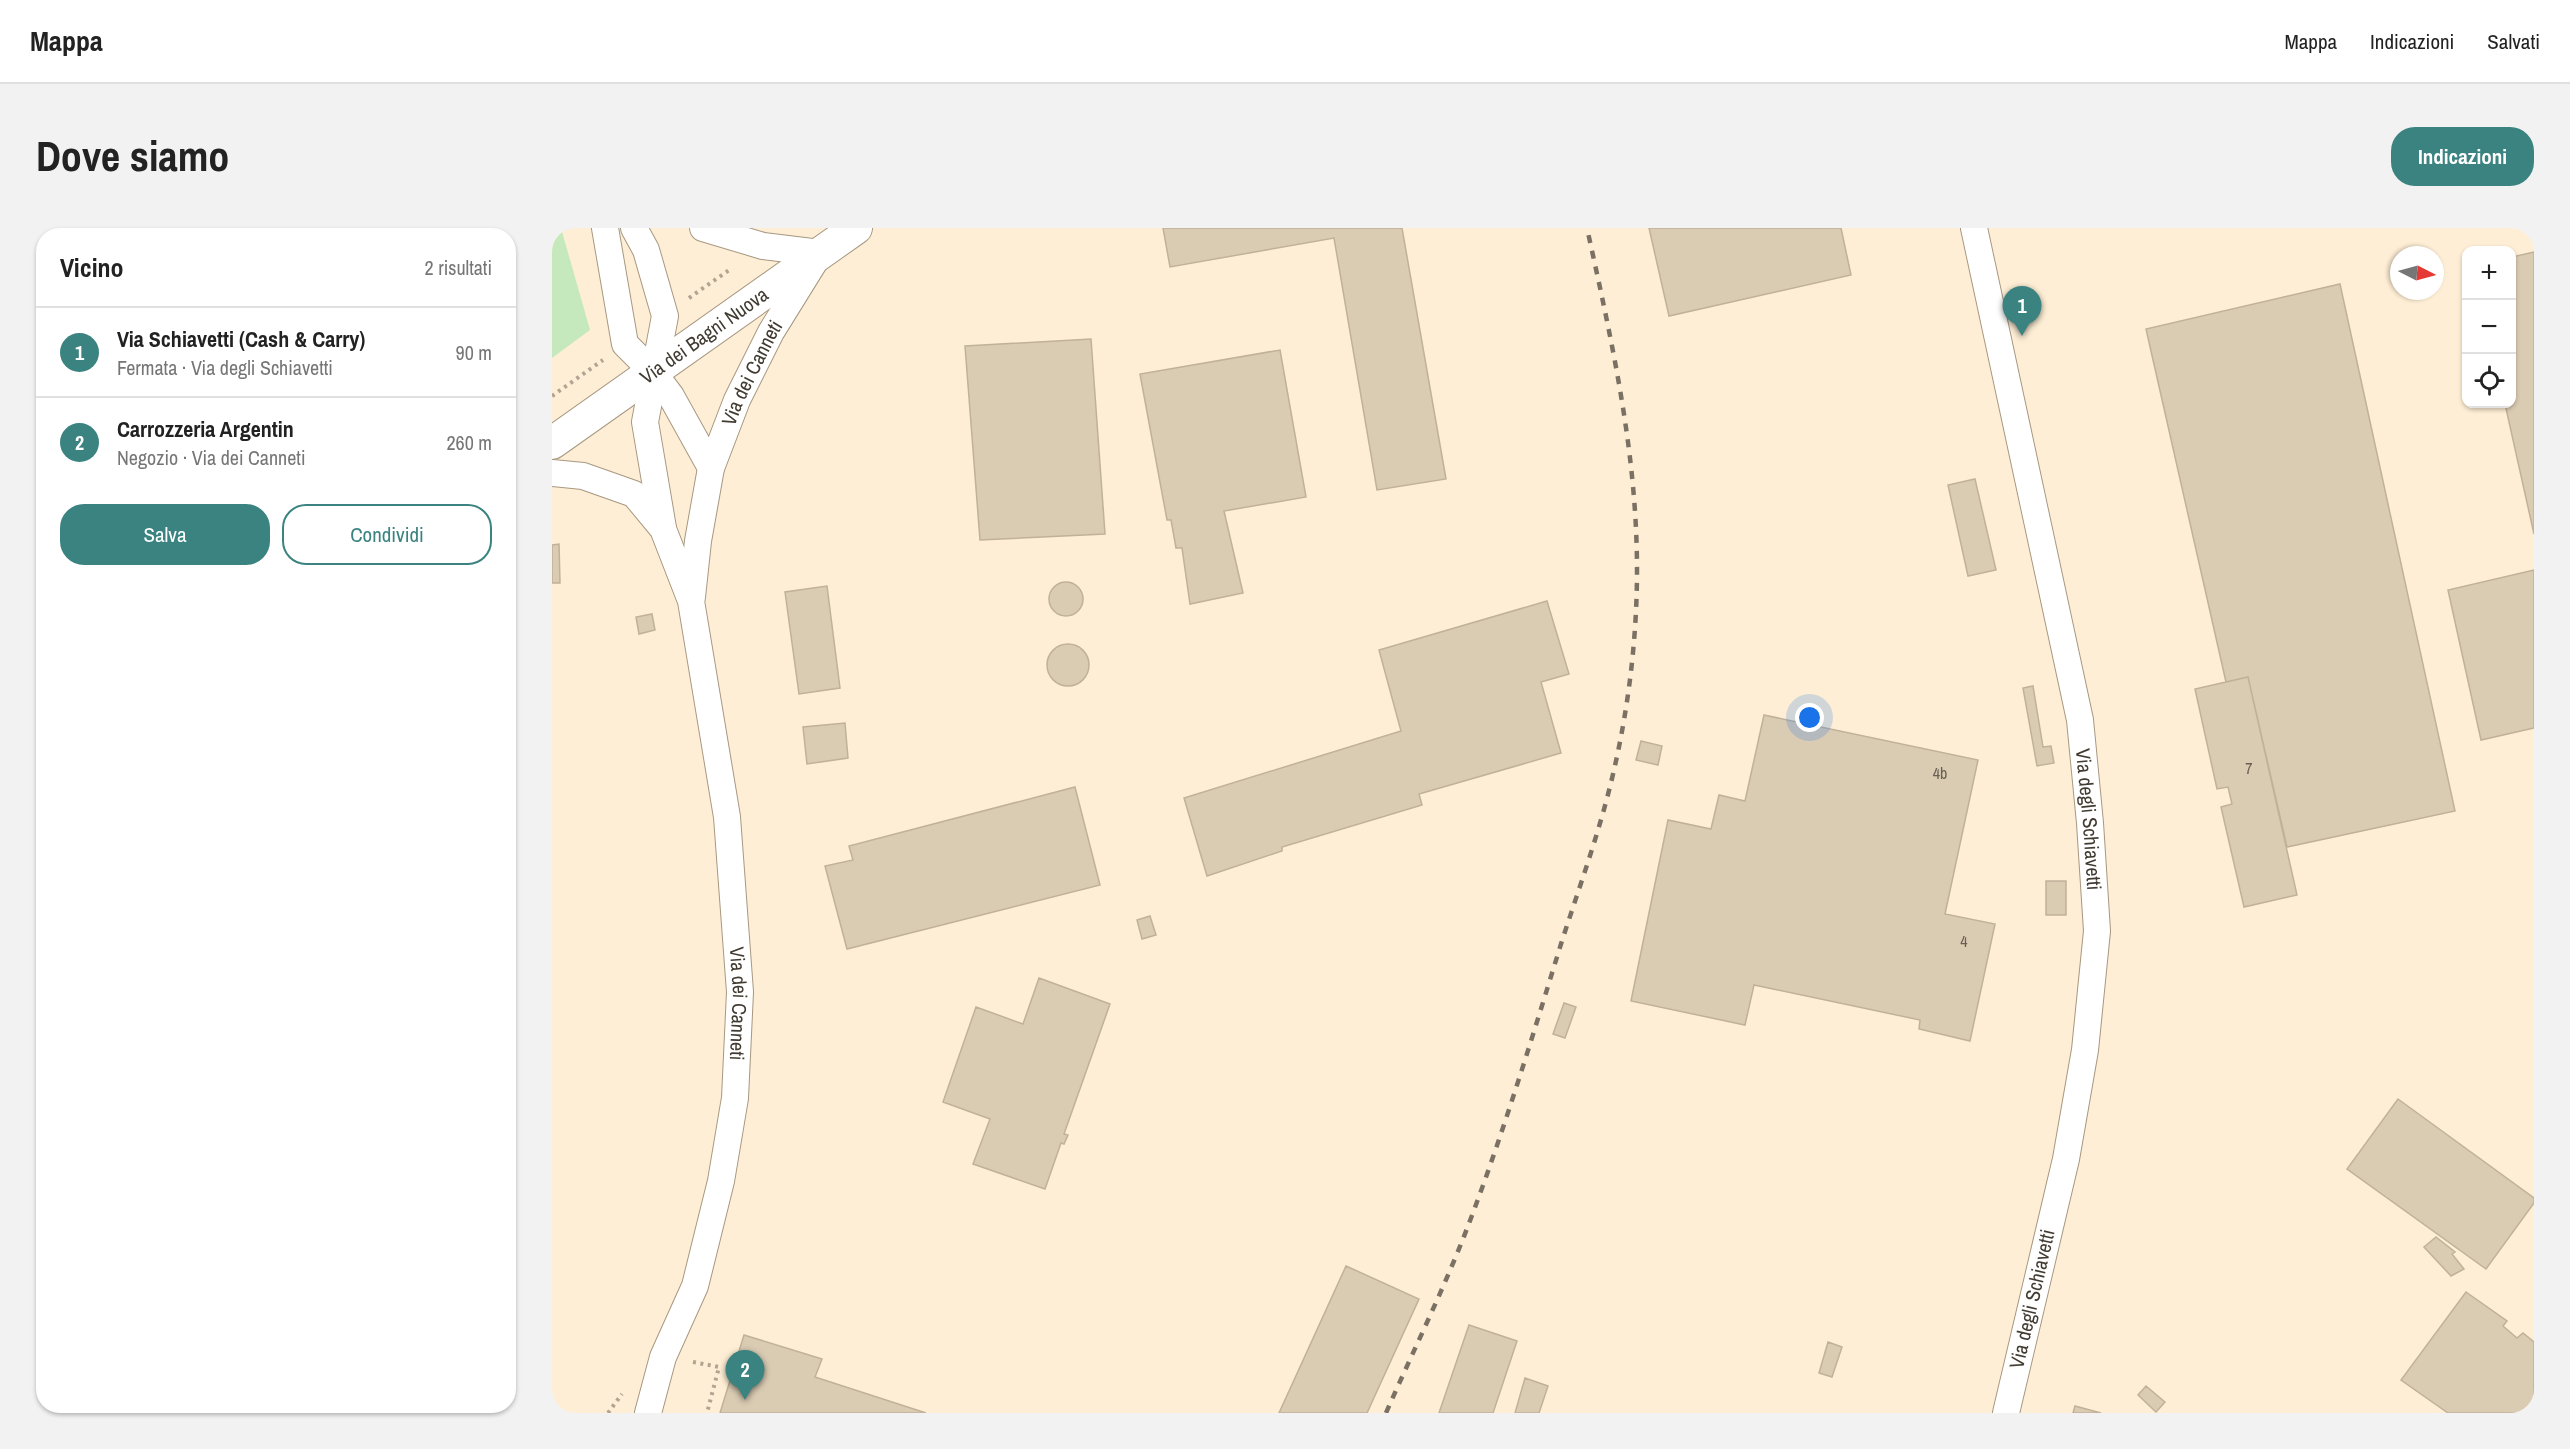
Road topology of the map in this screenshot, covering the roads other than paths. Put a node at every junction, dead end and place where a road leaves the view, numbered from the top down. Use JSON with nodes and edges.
{"nodes":[{"id":1,"x":605,"y":228,"type":"edge"},
{"id":2,"x":634,"y":228,"type":"edge"},
{"id":3,"x":703,"y":228,"type":"edge"},
{"id":4,"x":856,"y":228,"type":"edge"},
{"id":5,"x":1974,"y":228,"type":"edge"},
{"id":6,"x":820,"y":253,"type":"junction"},
{"id":7,"x":653,"y":372,"type":"junction"},
{"id":8,"x":552,"y":443,"type":"edge"},
{"id":9,"x":711,"y":468,"type":"junction"},
{"id":10,"x":552,"y":474,"type":"edge"},
{"id":11,"x":663,"y":530,"type":"junction"},
{"id":12,"x":692,"y":601,"type":"junction"},
{"id":13,"x":647,"y":1407,"type":"edge"},
{"id":14,"x":2006,"y":1413,"type":"edge"}],
"edges":[{"from":1,"to":7,"type":"street"},
{"from":2,"to":7,"type":"street"},
{"from":3,"to":6,"type":"street"},
{"from":4,"to":6,"type":"street","name":"Via dei Bagni Nuova"},
{"from":5,"to":14,"type":"street","name":"Via degli Schiavetti"},
{"from":6,"to":7,"type":"street","name":"Via dei Bagni Nuova"},
{"from":6,"to":9,"type":"street","name":"Via dei Canneti"},
{"from":7,"to":8,"type":"street","name":"Via dei Bagni Nuova"},
{"from":7,"to":9,"type":"street","name":"Via dei Canneti"},
{"from":7,"to":11,"type":"street","name":"Via dei Canneti"},
{"from":9,"to":12,"type":"street","name":"Via dei Canneti"},
{"from":10,"to":11,"type":"street","name":"Via dei Canneti"},
{"from":11,"to":12,"type":"street","name":"Via dei Canneti"},
{"from":12,"to":13,"type":"street","name":"Via dei Canneti"}]}
